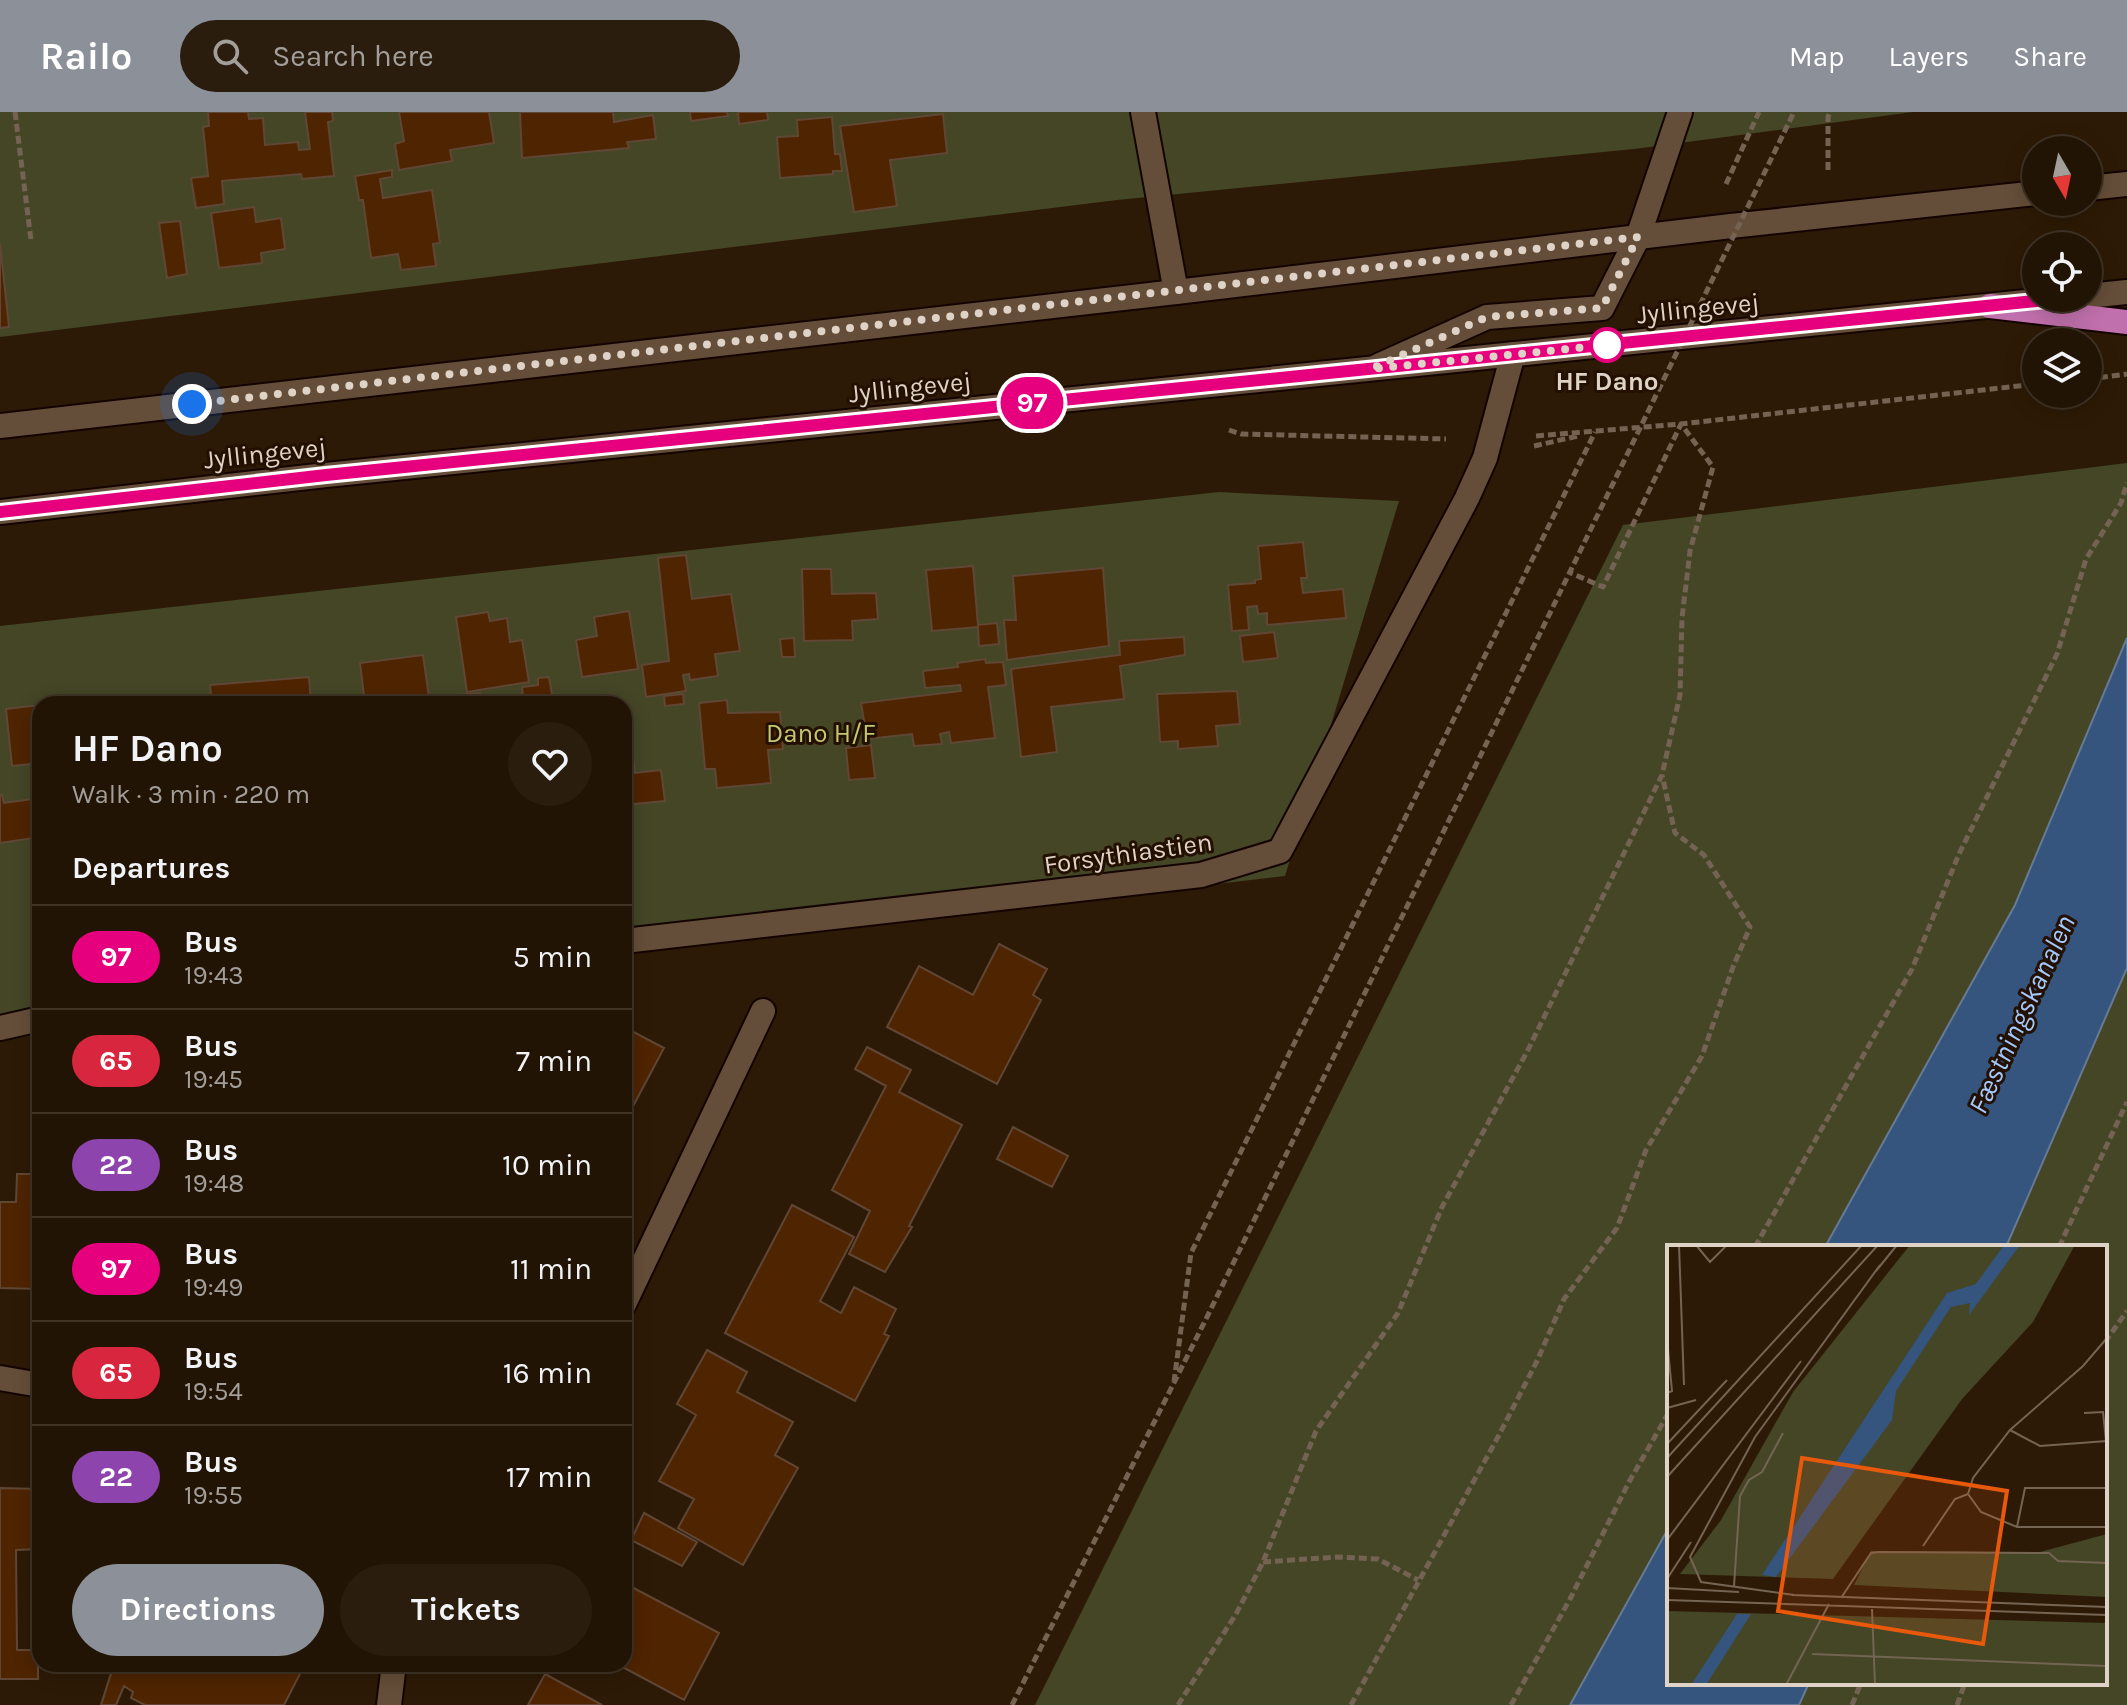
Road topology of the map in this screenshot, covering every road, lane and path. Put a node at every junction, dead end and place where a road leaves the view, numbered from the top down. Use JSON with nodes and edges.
{"nodes":[{"id":1,"x":15,"y":112,"type":"edge"},
{"id":2,"x":1143,"y":112,"type":"edge"},
{"id":3,"x":1680,"y":112,"type":"edge"},
{"id":4,"x":1759,"y":112,"type":"edge"},
{"id":5,"x":1794,"y":112,"type":"edge"},
{"id":6,"x":1830,"y":112,"type":"edge"},
{"id":7,"x":2127,"y":184,"type":"edge"},
{"id":8,"x":2102,"y":187,"type":"edge"},
{"id":9,"x":2022,"y":194,"type":"edge"},
{"id":10,"x":1828,"y":215,"type":"junction"},
{"id":11,"x":1705,"y":229,"type":"junction"},
{"id":12,"x":1638,"y":237,"type":"junction"},
{"id":13,"x":31,"y":240,"type":"dead end"},
{"id":14,"x":1176,"y":292,"type":"junction"},
{"id":15,"x":2127,"y":292,"type":"edge"},
{"id":16,"x":2102,"y":295,"type":"edge"},
{"id":17,"x":2022,"y":303,"type":"edge"},
{"id":18,"x":1990,"y":306,"type":"junction"},
{"id":19,"x":2127,"y":322,"type":"edge"},
{"id":20,"x":1513,"y":354,"type":"junction"},
{"id":21,"x":1371,"y":369,"type":"junction"},
{"id":22,"x":2127,"y":374,"type":"edge"},
{"id":23,"x":2102,"y":377,"type":"edge"},
{"id":24,"x":2022,"y":386,"type":"edge"},
{"id":25,"x":1681,"y":424,"type":"junction"},
{"id":26,"x":0,"y":426,"type":"edge"},
{"id":27,"x":1227,"y":429,"type":"dead end"},
{"id":28,"x":1595,"y":432,"type":"junction"},
{"id":29,"x":1488,"y":449,"type":"junction"},
{"id":30,"x":2127,"y":483,"type":"edge"},
{"id":31,"x":0,"y":512,"type":"edge"},
{"id":32,"x":1571,"y":573,"type":"junction"},
{"id":33,"x":1662,"y":775,"type":"junction"},
{"id":34,"x":632,"y":940,"type":"edge"},
{"id":35,"x":763,"y":1011,"type":"dead end"},
{"id":36,"x":32,"y":1021,"type":"edge"},
{"id":37,"x":0,"y":1028,"type":"edge"},
{"id":38,"x":2127,"y":1102,"type":"edge"},
{"id":39,"x":1756,"y":1245,"type":"edge"},
{"id":40,"x":2060,"y":1245,"type":"edge"},
{"id":41,"x":632,"y":1287,"type":"edge"},
{"id":42,"x":2127,"y":1311,"type":"edge"},
{"id":43,"x":2107,"y":1339,"type":"edge"},
{"id":44,"x":0,"y":1378,"type":"edge"},
{"id":45,"x":1174,"y":1382,"type":"junction"},
{"id":46,"x":32,"y":1384,"type":"edge"},
{"id":47,"x":1667,"y":1416,"type":"edge"},
{"id":48,"x":1263,"y":1562,"type":"junction"},
{"id":49,"x":1418,"y":1580,"type":"junction"},
{"id":50,"x":393,"y":1672,"type":"edge"},
{"id":51,"x":1860,"y":1685,"type":"edge"},
{"id":52,"x":1964,"y":1685,"type":"edge"},
{"id":53,"x":389,"y":1705,"type":"edge"},
{"id":54,"x":1012,"y":1705,"type":"edge"},
{"id":55,"x":1178,"y":1705,"type":"edge"},
{"id":56,"x":1351,"y":1705,"type":"edge"},
{"id":57,"x":1511,"y":1705,"type":"edge"},
{"id":58,"x":1852,"y":1705,"type":"edge"},
{"id":59,"x":1957,"y":1705,"type":"edge"}],
"edges":[{"from":1,"to":13,"type":"path"},
{"from":2,"to":14,"type":"street"},
{"from":3,"to":12,"type":"street"},
{"from":4,"to":11,"type":"path"},
{"from":5,"to":32,"type":"path","bridge":true},
{"from":6,"to":10,"type":"path"},
{"from":7,"to":8,"type":"street"},
{"from":9,"to":10,"type":"street"},
{"from":10,"to":11,"type":"street"},
{"from":11,"to":12,"type":"street"},
{"from":12,"to":14,"type":"street"},
{"from":12,"to":21,"type":"street"},
{"from":14,"to":26,"type":"street"},
{"from":15,"to":16,"type":"street"},
{"from":17,"to":18,"type":"street","name":"Jyllingevej"},
{"from":18,"to":19,"type":"highway"},
{"from":18,"to":20,"type":"street","name":"Jyllingevej"},
{"from":20,"to":21,"type":"street","name":"Jyllingevej"},
{"from":20,"to":29,"type":"street","name":"Forsythiastien"},
{"from":21,"to":31,"type":"street","name":"Jyllingevej"},
{"from":22,"to":23,"type":"path"},
{"from":24,"to":25,"type":"path"},
{"from":25,"to":28,"type":"path"},
{"from":25,"to":32,"type":"path"},
{"from":25,"to":33,"type":"path"},
{"from":27,"to":29,"type":"path"},
{"from":28,"to":29,"type":"path"},
{"from":28,"to":29,"type":"path"},
{"from":28,"to":45,"type":"path"},
{"from":29,"to":34,"type":"street","name":"Forsythiastien"},
{"from":30,"to":39,"type":"path"},
{"from":32,"to":45,"type":"path","bridge":true},
{"from":33,"to":48,"type":"path"},
{"from":33,"to":49,"type":"path"},
{"from":35,"to":41,"type":"street"},
{"from":36,"to":37,"type":"street"},
{"from":38,"to":40,"type":"path"},
{"from":42,"to":43,"type":"path"},
{"from":44,"to":46,"type":"street"},
{"from":45,"to":54,"type":"path"},
{"from":47,"to":57,"type":"path"},
{"from":48,"to":49,"type":"path"},
{"from":48,"to":55,"type":"path"},
{"from":49,"to":56,"type":"path"},
{"from":50,"to":53,"type":"street"},
{"from":51,"to":58,"type":"path"},
{"from":52,"to":59,"type":"path"}]}
